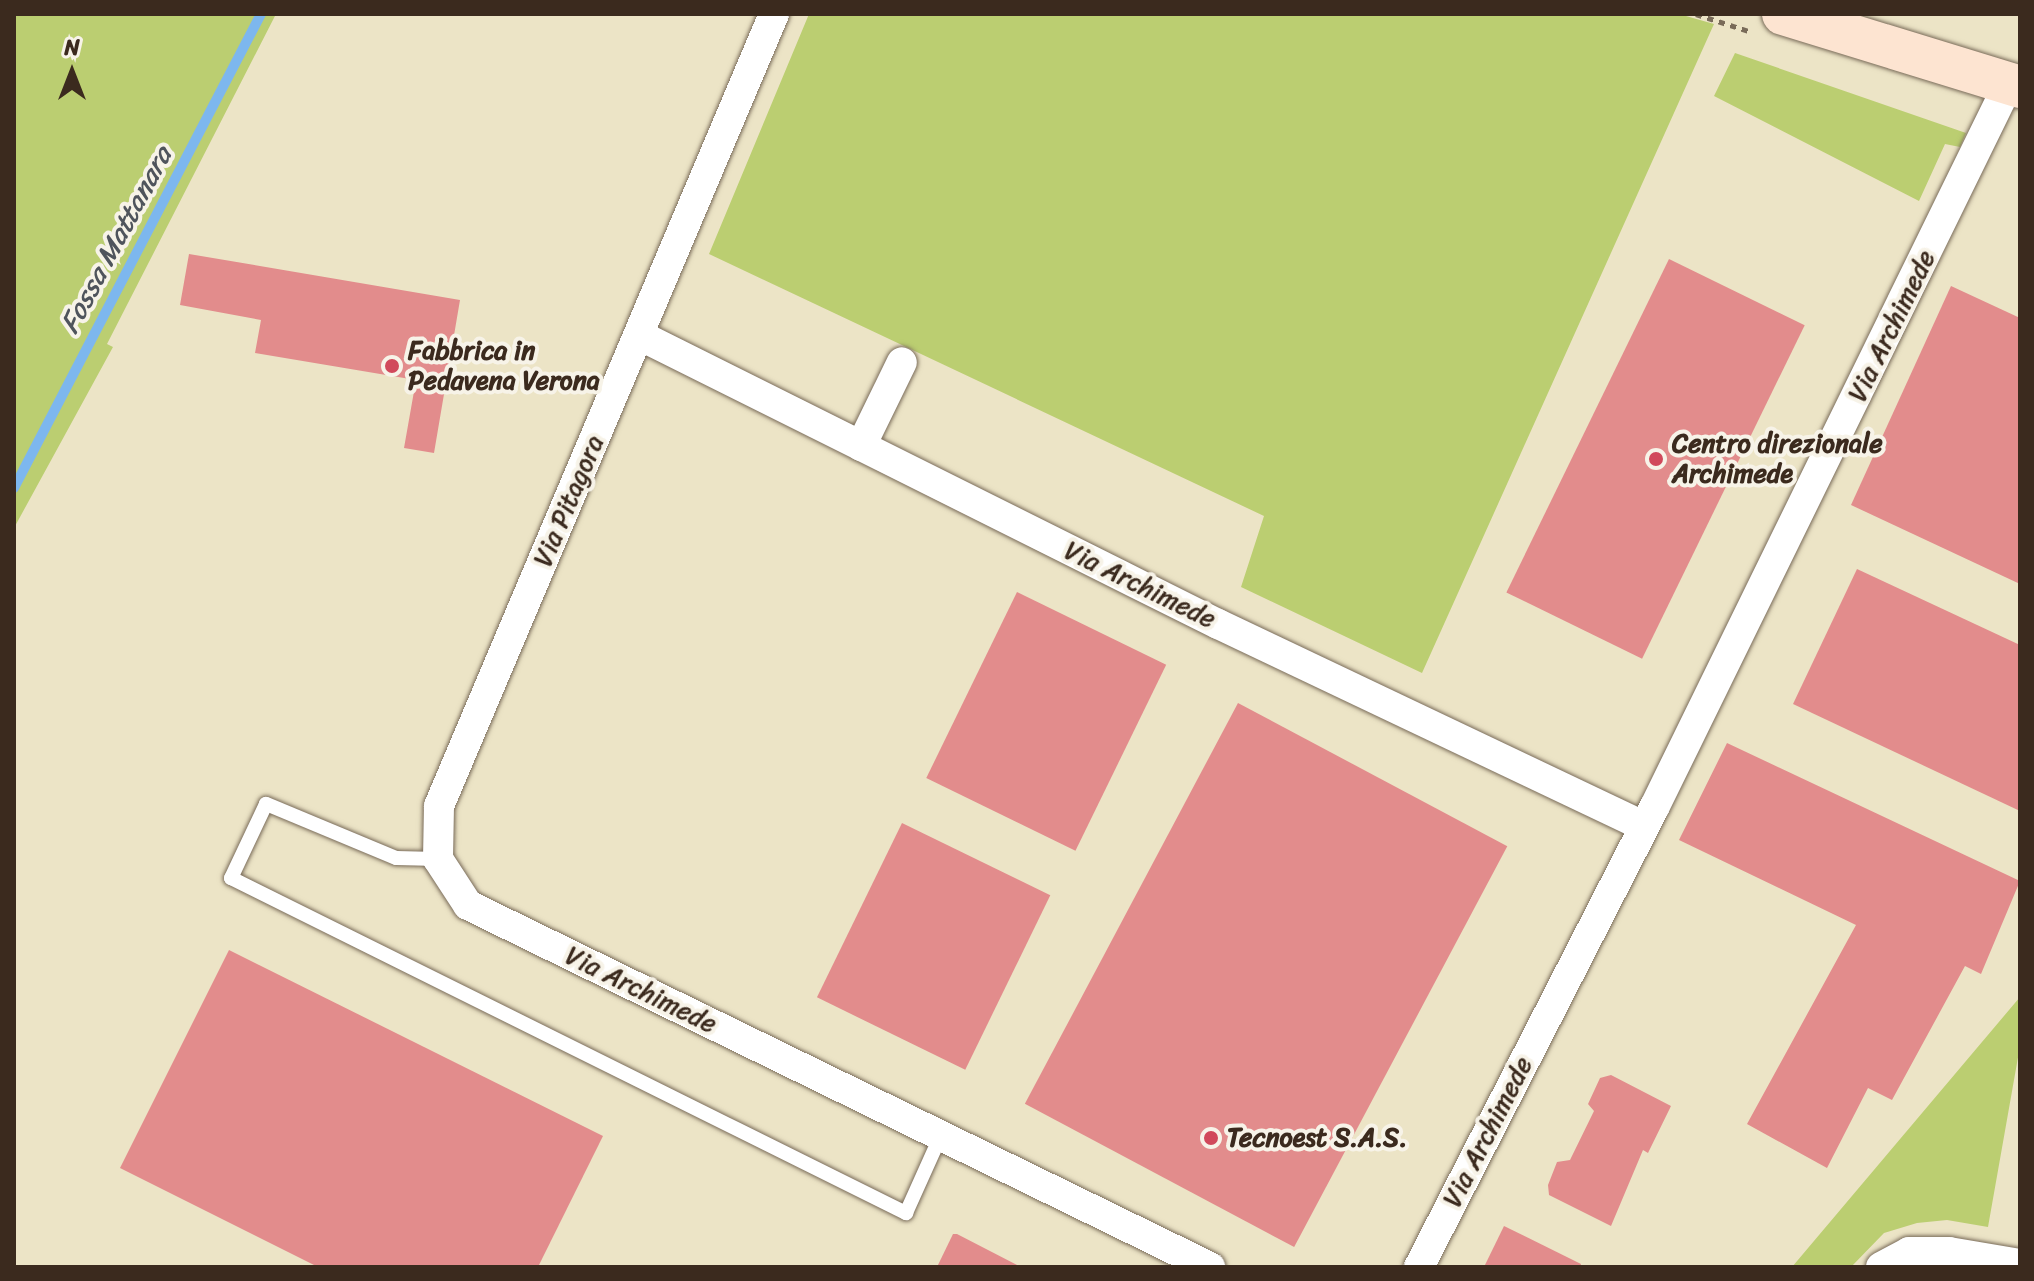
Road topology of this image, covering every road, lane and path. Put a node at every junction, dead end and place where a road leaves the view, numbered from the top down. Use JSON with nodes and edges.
{"nodes":[{"id":1,"x":774,"y":14,"type":"edge"},
{"id":2,"x":1783,"y":14,"type":"edge"},
{"id":3,"x":2014,"y":85,"type":"edge"},
{"id":4,"x":641,"y":336,"type":"junction"},
{"id":5,"x":902,"y":362,"type":"dead end"},
{"id":6,"x":861,"y":446,"type":"junction"},
{"id":7,"x":1644,"y":826,"type":"junction"},
{"id":8,"x":438,"y":859,"type":"junction"},
{"id":9,"x":942,"y":1134,"type":"junction"},
{"id":10,"x":2020,"y":1264,"type":"edge"},
{"id":11,"x":1210,"y":1267,"type":"edge"},
{"id":12,"x":1419,"y":1267,"type":"edge"},
{"id":13,"x":1881,"y":1267,"type":"edge"}],
"edges":[{"from":1,"to":4,"type":"street","name":"Via Pitagora"},
{"from":2,"to":3,"type":"main road"},
{"from":3,"to":7,"type":"street","name":"Via Archimede"},
{"from":4,"to":6,"type":"street","name":"Via Archimede"},
{"from":4,"to":8,"type":"street","name":"Via Pitagora"},
{"from":5,"to":6,"type":"street"},
{"from":6,"to":7,"type":"street","name":"Via Archimede"},
{"from":7,"to":12,"type":"street","name":"Via Archimede"},
{"from":8,"to":9,"type":"street","name":"Via Archimede"},
{"from":8,"to":9,"type":"lane"},
{"from":9,"to":11,"type":"street","name":"Via Archimede"},
{"from":10,"to":13,"type":"street"}]}
